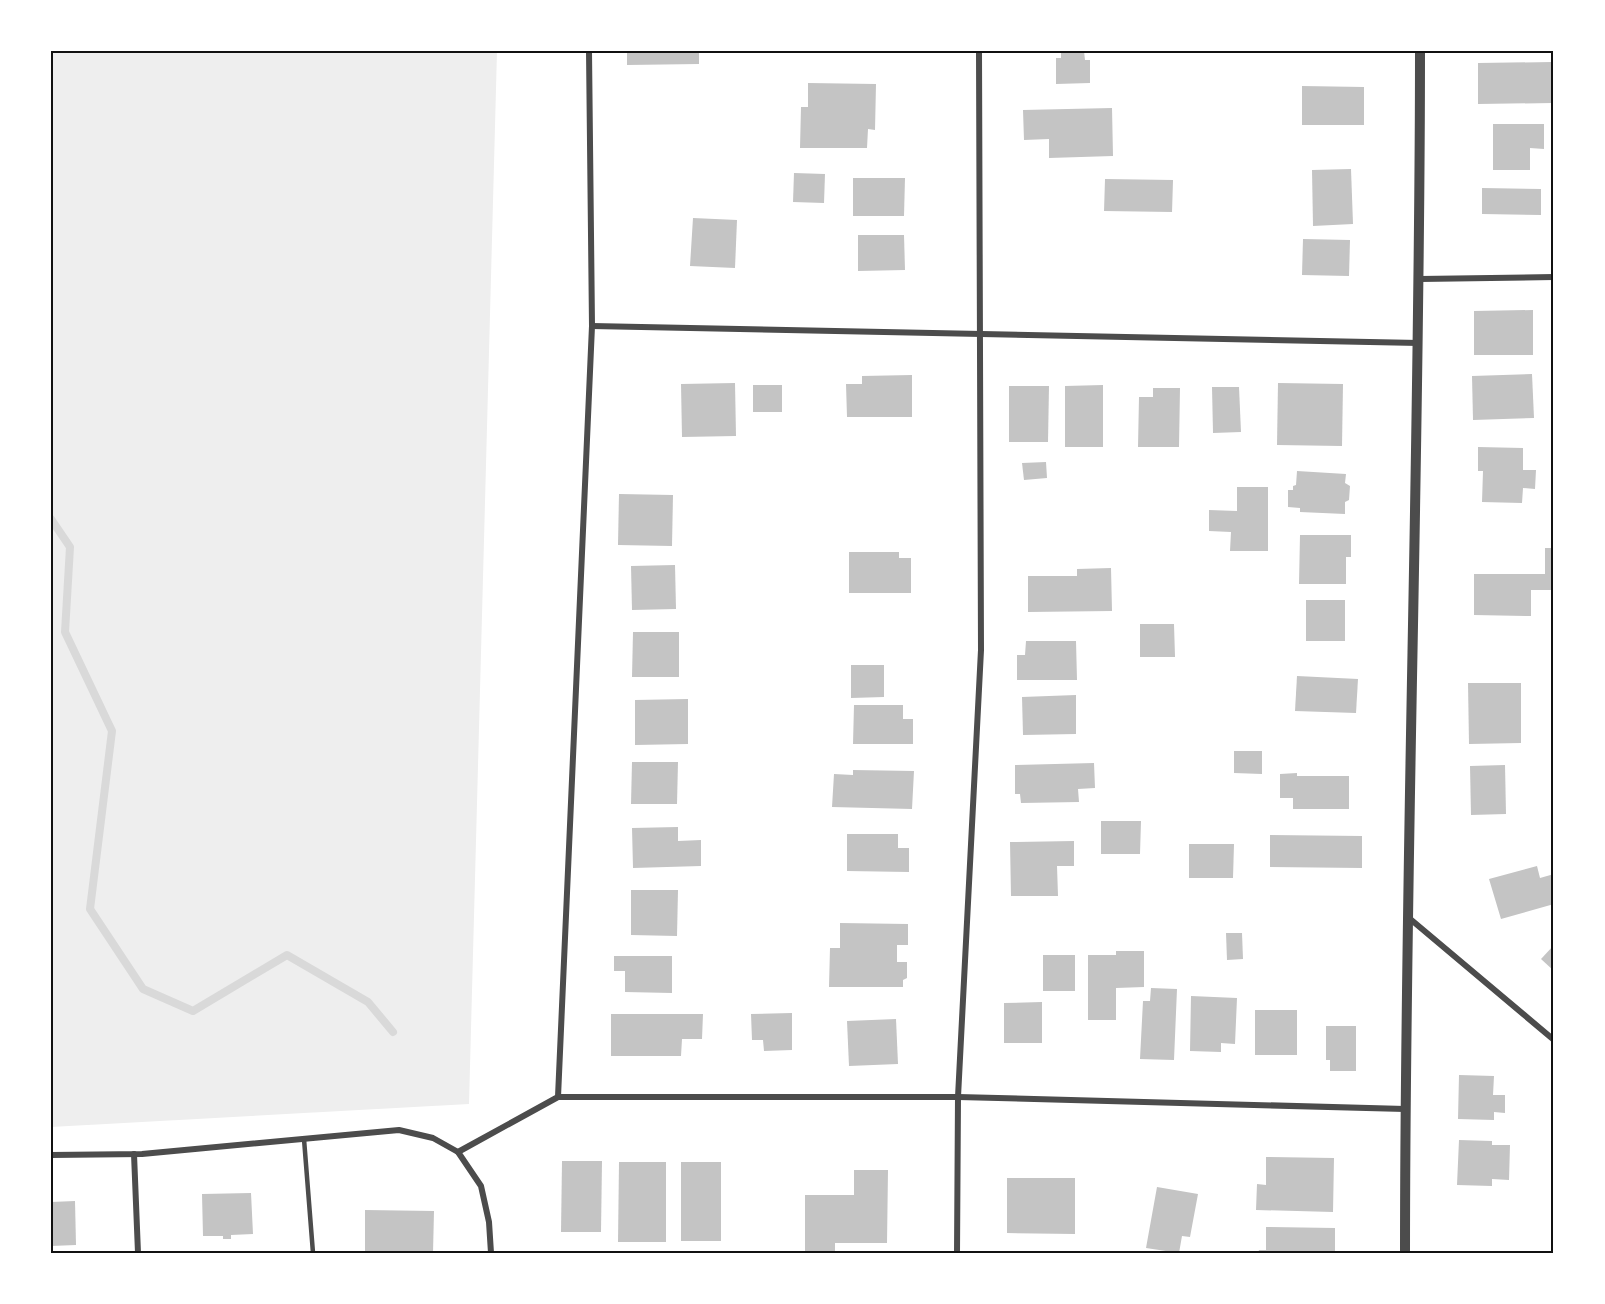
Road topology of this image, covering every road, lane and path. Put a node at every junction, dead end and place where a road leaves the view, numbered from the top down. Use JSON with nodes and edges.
{"nodes":[{"id":1,"x":589,"y":51,"type":"edge"},
{"id":2,"x":979,"y":51,"type":"edge"},
{"id":3,"x":1420,"y":51,"type":"edge"},
{"id":4,"x":1554,"y":277,"type":"edge"},
{"id":5,"x":1420,"y":279,"type":"junction"},
{"id":6,"x":592,"y":326,"type":"junction"},
{"id":7,"x":981,"y":335,"type":"junction"},
{"id":8,"x":1419,"y":343,"type":"junction"},
{"id":9,"x":1409,"y":918,"type":"junction"},
{"id":10,"x":1554,"y":1040,"type":"edge"},
{"id":11,"x":558,"y":1097,"type":"junction"},
{"id":12,"x":958,"y":1097,"type":"junction"},
{"id":13,"x":1405,"y":1109,"type":"junction"},
{"id":14,"x":304,"y":1139,"type":"junction"},
{"id":15,"x":458,"y":1152,"type":"junction"},
{"id":16,"x":134,"y":1154,"type":"junction"},
{"id":17,"x":51,"y":1155,"type":"edge"},
{"id":18,"x":138,"y":1253,"type":"edge"},
{"id":19,"x":313,"y":1253,"type":"edge"},
{"id":20,"x":491,"y":1253,"type":"edge"},
{"id":21,"x":957,"y":1253,"type":"edge"},
{"id":22,"x":1405,"y":1253,"type":"edge"}],
"edges":[{"from":1,"to":6,"type":"street"},
{"from":2,"to":7,"type":"street"},
{"from":3,"to":5,"type":"street"},
{"from":4,"to":5,"type":"street"},
{"from":5,"to":8,"type":"street"},
{"from":6,"to":7,"type":"street"},
{"from":6,"to":11,"type":"street"},
{"from":7,"to":8,"type":"street"},
{"from":7,"to":12,"type":"street"},
{"from":8,"to":9,"type":"street"},
{"from":9,"to":10,"type":"street"},
{"from":9,"to":13,"type":"street"},
{"from":11,"to":12,"type":"street"},
{"from":11,"to":15,"type":"street"},
{"from":12,"to":13,"type":"street"},
{"from":12,"to":21,"type":"street"},
{"from":13,"to":22,"type":"street"},
{"from":14,"to":15,"type":"street"},
{"from":14,"to":16,"type":"street"},
{"from":14,"to":19,"type":"lane"},
{"from":15,"to":20,"type":"street"},
{"from":16,"to":17,"type":"street"},
{"from":16,"to":18,"type":"street"}]}
